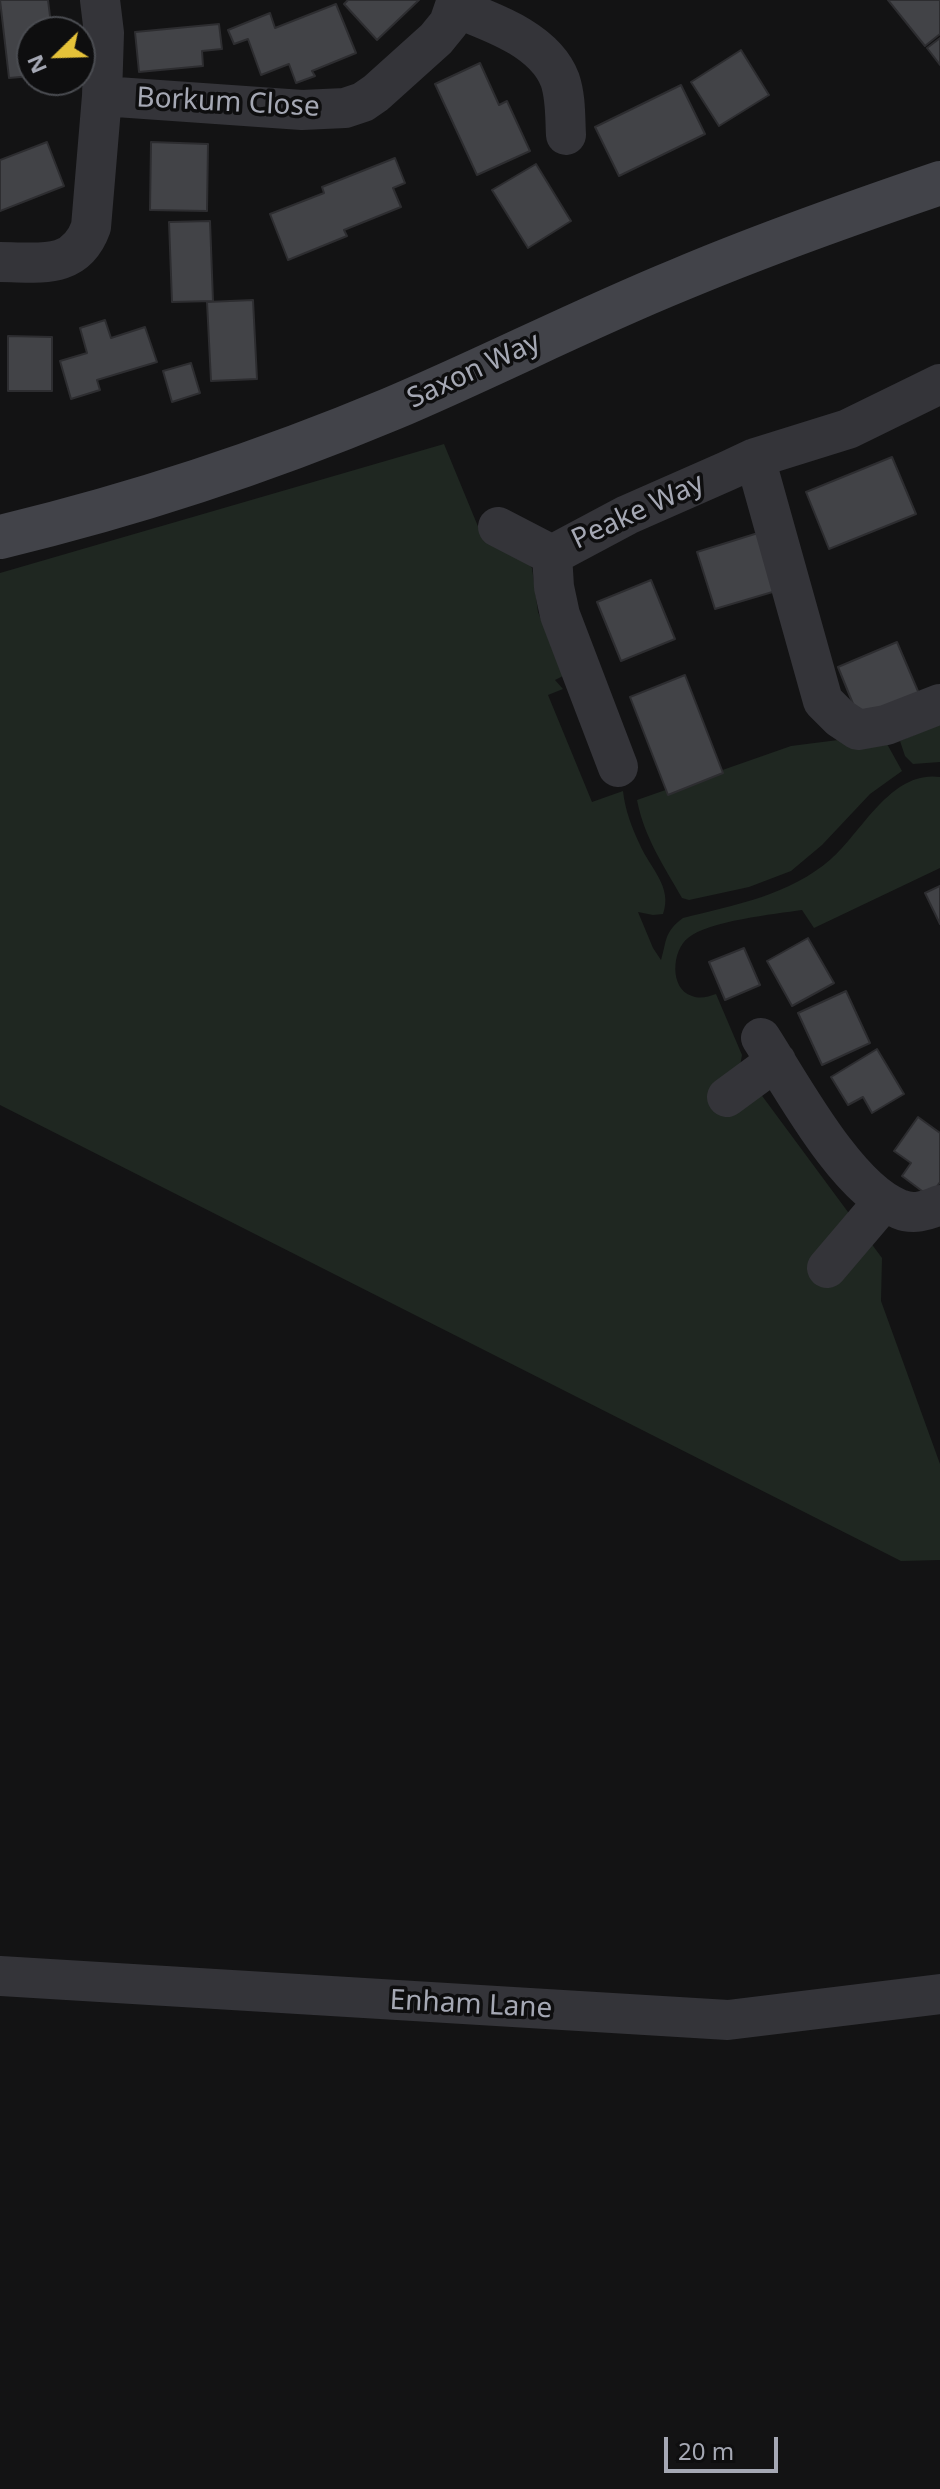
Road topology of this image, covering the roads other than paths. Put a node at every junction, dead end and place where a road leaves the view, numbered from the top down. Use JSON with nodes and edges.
{"nodes":[{"id":1,"x":100,"y":0,"type":"edge"},
{"id":2,"x":456,"y":4,"type":"edge"},
{"id":3,"x":102,"y":96,"type":"junction"},
{"id":4,"x":566,"y":135,"type":"dead end"},
{"id":5,"x":940,"y":183,"type":"edge"},
{"id":6,"x":0,"y":262,"type":"edge"},
{"id":7,"x":940,"y":384,"type":"edge"},
{"id":8,"x":755,"y":458,"type":"junction"},
{"id":9,"x":498,"y":527,"type":"dead end"},
{"id":10,"x":0,"y":537,"type":"edge"},
{"id":11,"x":552,"y":555,"type":"junction"},
{"id":12,"x":940,"y":704,"type":"edge"},
{"id":13,"x":618,"y":767,"type":"dead end"},
{"id":14,"x":727,"y":1097,"type":"dead end"},
{"id":15,"x":884,"y":1201,"type":"junction"},
{"id":16,"x":940,"y":1205,"type":"edge"},
{"id":17,"x":827,"y":1268,"type":"dead end"},
{"id":18,"x":0,"y":1976,"type":"edge"},
{"id":19,"x":940,"y":1994,"type":"edge"}],
"edges":[{"from":1,"to":3,"type":"street","name":"Borkum Close"},
{"from":2,"to":3,"type":"street","name":"Borkum Close"},
{"from":2,"to":4,"type":"street","name":"Borkum Close"},
{"from":3,"to":6,"type":"street","name":"Borkum Close"},
{"from":5,"to":10,"type":"street","name":"Saxon Way"},
{"from":7,"to":8,"type":"street","name":"Peake Way"},
{"from":8,"to":11,"type":"street","name":"Peake Way"},
{"from":8,"to":12,"type":"street"},
{"from":9,"to":11,"type":"street"},
{"from":11,"to":13,"type":"street","name":"Peake Way"},
{"from":14,"to":15,"type":"street"},
{"from":15,"to":16,"type":"street"},
{"from":15,"to":17,"type":"street"},
{"from":18,"to":19,"type":"street","name":"Enham Lane"}]}
